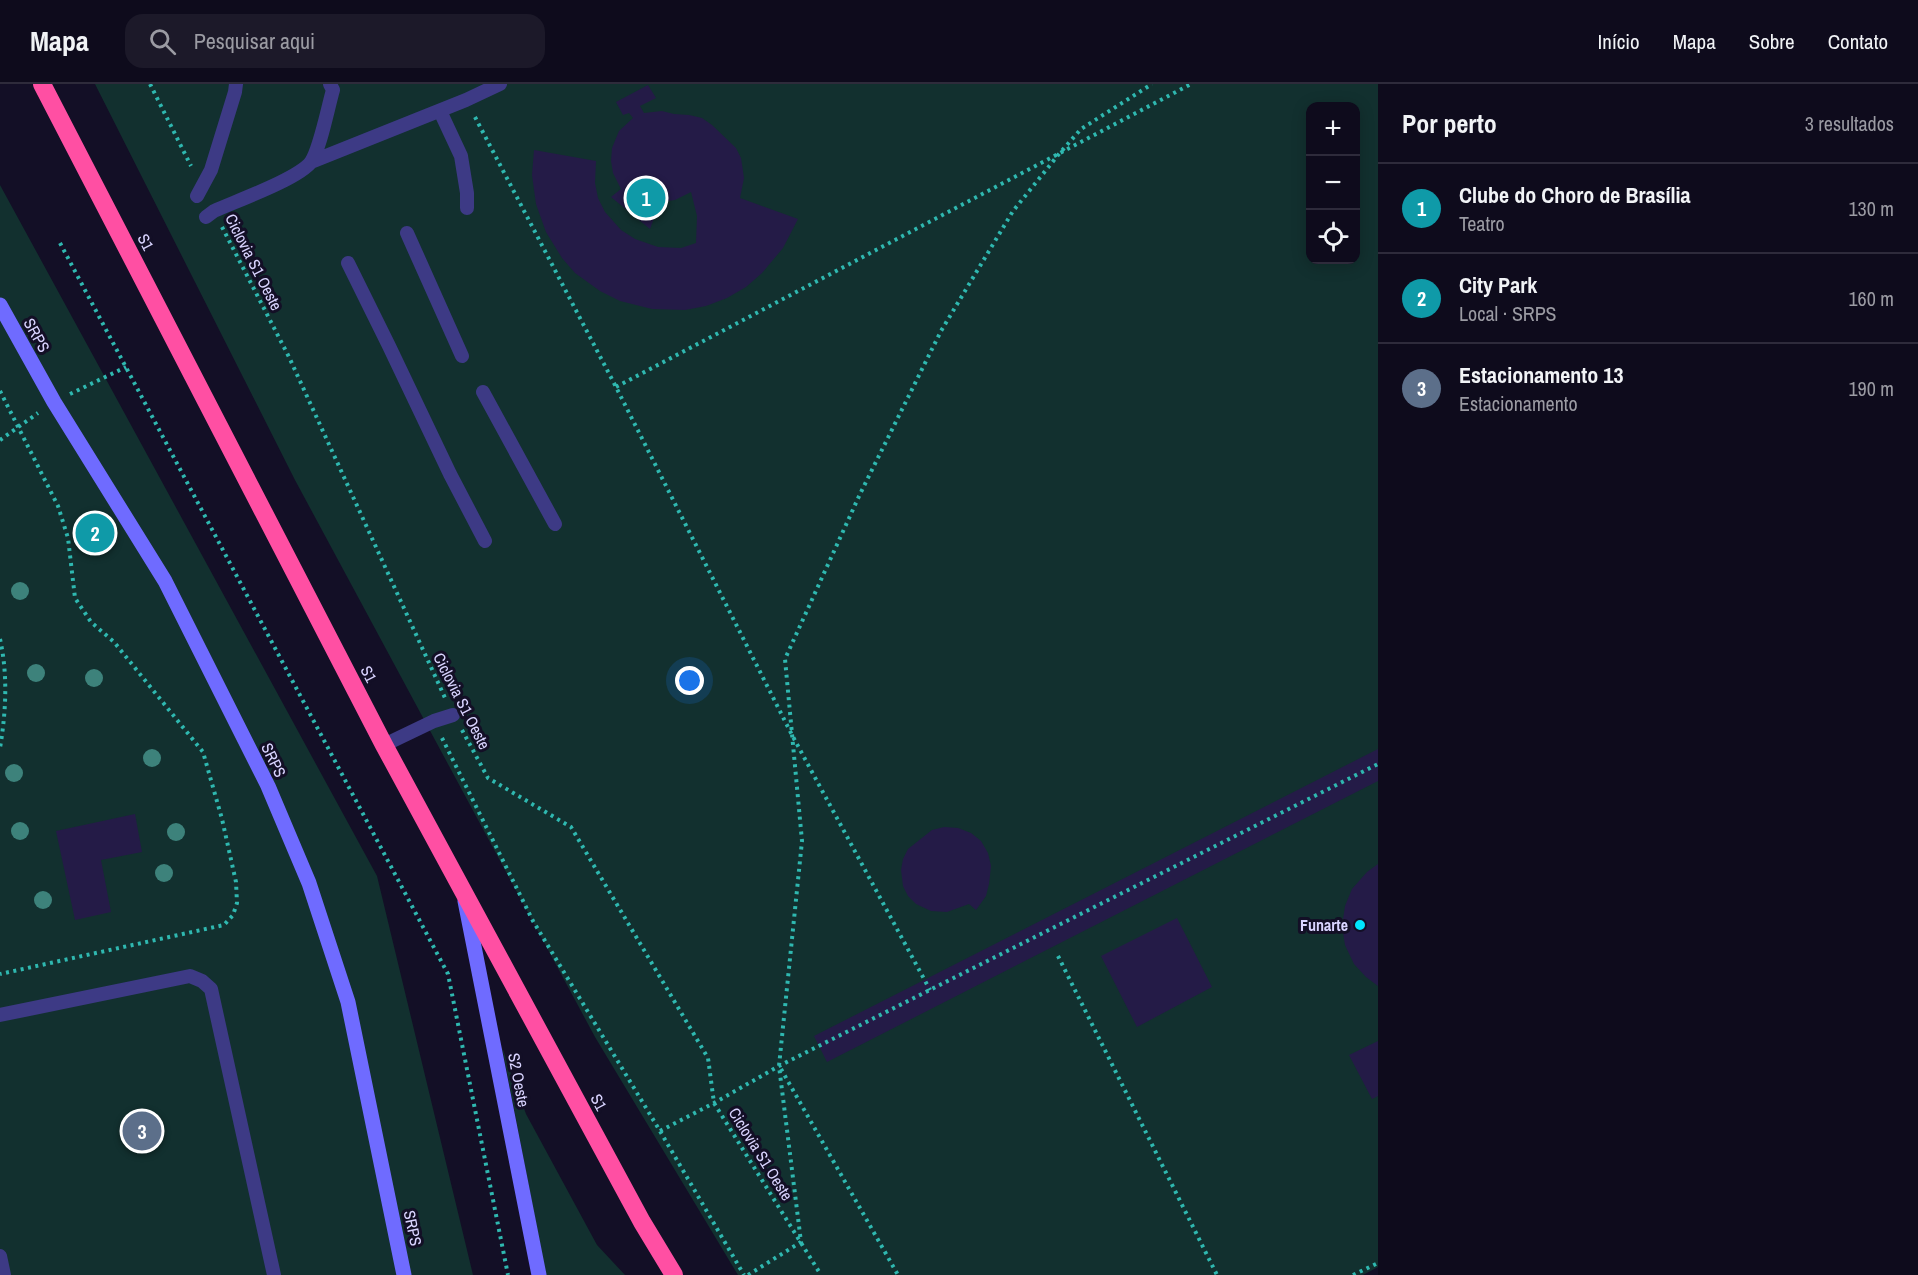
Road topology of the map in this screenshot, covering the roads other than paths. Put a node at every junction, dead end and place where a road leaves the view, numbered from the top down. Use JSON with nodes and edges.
{"nodes":[{"id":1,"x":42,"y":84,"type":"edge"},
{"id":2,"x":236,"y":84,"type":"edge"},
{"id":3,"x":500,"y":84,"type":"edge"},
{"id":4,"x":336,"y":86,"type":"edge"},
{"id":5,"x":440,"y":111,"type":"junction"},
{"id":6,"x":311,"y":162,"type":"junction"},
{"id":7,"x":200,"y":192,"type":"road end"},
{"id":8,"x":467,"y":208,"type":"dead end"},
{"id":9,"x":210,"y":214,"type":"road end"},
{"id":10,"x":407,"y":233,"type":"dead end"},
{"id":11,"x":348,"y":263,"type":"dead end"},
{"id":12,"x":0,"y":305,"type":"edge"},
{"id":13,"x":462,"y":356,"type":"dead end"},
{"id":14,"x":483,"y":392,"type":"dead end"},
{"id":15,"x":555,"y":524,"type":"dead end"},
{"id":16,"x":485,"y":542,"type":"dead end"},
{"id":17,"x":453,"y":714,"type":"road end"},
{"id":18,"x":384,"y":745,"type":"junction"},
{"id":19,"x":463,"y":892,"type":"junction"},
{"id":20,"x":0,"y":1015,"type":"edge"},
{"id":21,"x":0,"y":1256,"type":"edge"},
{"id":22,"x":4,"y":1275,"type":"edge"},
{"id":23,"x":274,"y":1275,"type":"edge"},
{"id":24,"x":404,"y":1275,"type":"edge"},
{"id":25,"x":539,"y":1275,"type":"edge"},
{"id":26,"x":674,"y":1275,"type":"edge"}],
"edges":[{"from":1,"to":18,"type":"highway","name":"S1"},
{"from":2,"to":7,"type":"lane"},
{"from":3,"to":5,"type":"lane"},
{"from":4,"to":6,"type":"lane"},
{"from":5,"to":6,"type":"lane"},
{"from":5,"to":8,"type":"lane"},
{"from":6,"to":9,"type":"lane"},
{"from":10,"to":13,"type":"lane"},
{"from":11,"to":16,"type":"lane"},
{"from":12,"to":24,"type":"main road","name":"SRPS"},
{"from":14,"to":15,"type":"lane"},
{"from":17,"to":18,"type":"lane"},
{"from":18,"to":19,"type":"highway","name":"S1"},
{"from":19,"to":25,"type":"main road","name":"S2 Oeste"},
{"from":19,"to":26,"type":"highway","name":"S1"},
{"from":20,"to":23,"type":"lane"},
{"from":21,"to":22,"type":"lane"}]}
